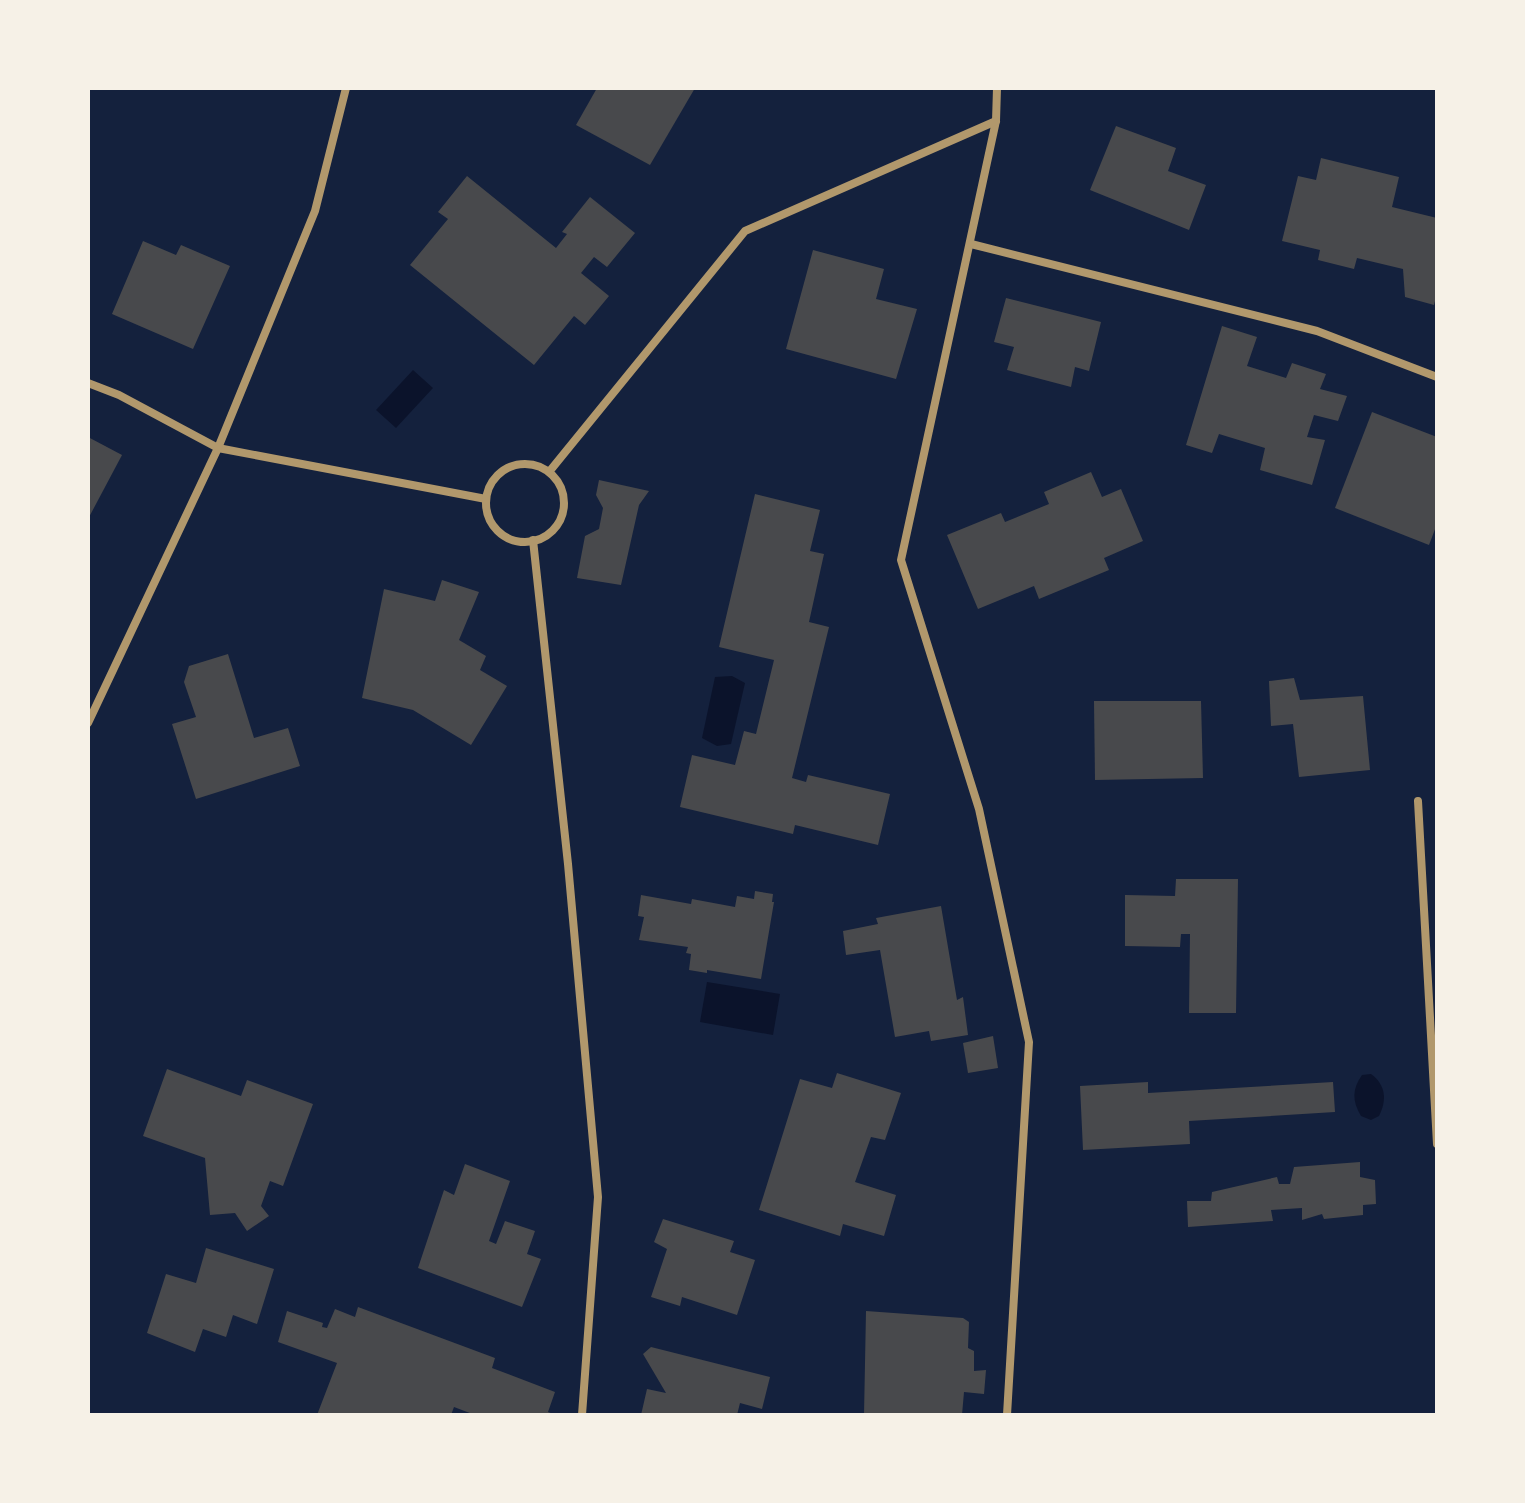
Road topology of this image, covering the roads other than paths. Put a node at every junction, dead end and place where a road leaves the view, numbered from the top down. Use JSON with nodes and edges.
{"nodes":[{"id":1,"x":346,"y":88,"type":"edge"},
{"id":2,"x":997,"y":88,"type":"edge"},
{"id":3,"x":996,"y":121,"type":"junction"},
{"id":4,"x":971,"y":244,"type":"junction"},
{"id":5,"x":1437,"y":377,"type":"edge"},
{"id":6,"x":88,"y":383,"type":"edge"},
{"id":7,"x":218,"y":448,"type":"junction"},
{"id":8,"x":549,"y":472,"type":"junction"},
{"id":9,"x":486,"y":499,"type":"junction"},
{"id":10,"x":533,"y":540,"type":"junction"},
{"id":11,"x":88,"y":723,"type":"edge"},
{"id":12,"x":1418,"y":801,"type":"dead end"},
{"id":13,"x":1437,"y":1144,"type":"edge"},
{"id":14,"x":582,"y":1415,"type":"edge"},
{"id":15,"x":1007,"y":1415,"type":"edge"}],
"edges":[{"from":1,"to":7,"type":"street"},
{"from":2,"to":3,"type":"street"},
{"from":3,"to":4,"type":"street"},
{"from":3,"to":8,"type":"street"},
{"from":4,"to":5,"type":"street"},
{"from":4,"to":15,"type":"street"},
{"from":6,"to":7,"type":"street"},
{"from":7,"to":9,"type":"street"},
{"from":7,"to":11,"type":"street"},
{"from":8,"to":9,"type":"street"},
{"from":8,"to":10,"type":"street"},
{"from":9,"to":10,"type":"street"},
{"from":10,"to":14,"type":"street"},
{"from":12,"to":13,"type":"street"}]}
